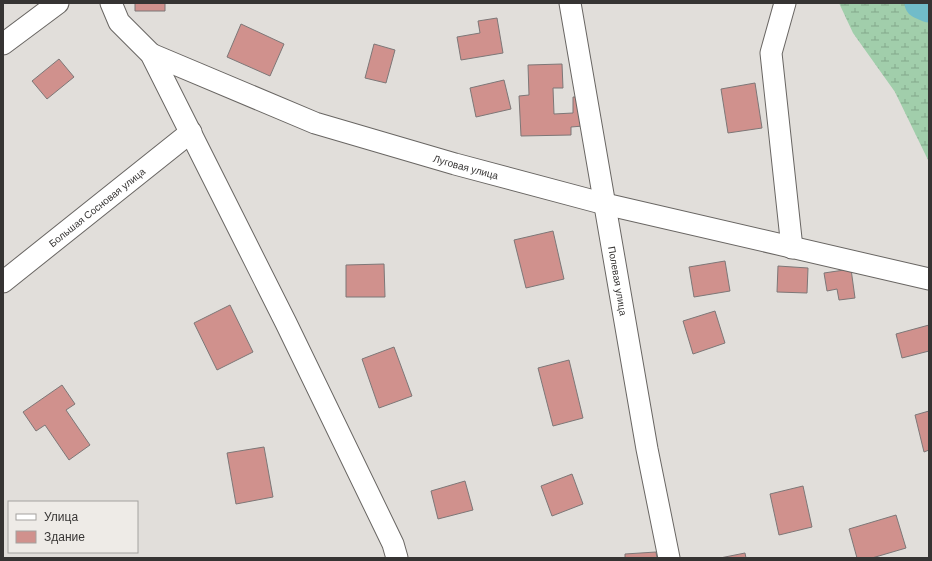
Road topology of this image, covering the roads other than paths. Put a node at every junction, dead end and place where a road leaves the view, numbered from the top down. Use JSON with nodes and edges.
{"nodes":[{"id":1,"x":58,"y":3,"type":"edge"},
{"id":2,"x":111,"y":3,"type":"edge"},
{"id":3,"x":570,"y":3,"type":"edge"},
{"id":4,"x":784,"y":3,"type":"edge"},
{"id":5,"x":3,"y":44,"type":"edge"},
{"id":6,"x":150,"y":54,"type":"junction"},
{"id":7,"x":191,"y":132,"type":"junction"},
{"id":8,"x":605,"y":204,"type":"junction"},
{"id":9,"x":792,"y":248,"type":"junction"},
{"id":10,"x":929,"y":279,"type":"edge"},
{"id":11,"x":3,"y":282,"type":"edge"},
{"id":12,"x":397,"y":558,"type":"edge"},
{"id":13,"x":669,"y":558,"type":"edge"}],
"edges":[{"from":1,"to":5,"type":"street"},
{"from":2,"to":6,"type":"street"},
{"from":3,"to":8,"type":"street","name":"Полевая улица"},
{"from":4,"to":9,"type":"street"},
{"from":6,"to":7,"type":"street"},
{"from":6,"to":8,"type":"street","name":"Луговая улица"},
{"from":7,"to":11,"type":"street","name":"Большая Сосновая улица"},
{"from":7,"to":12,"type":"street"},
{"from":8,"to":9,"type":"street","name":"Луговая улица"},
{"from":8,"to":13,"type":"street","name":"Полевая улица"},
{"from":9,"to":10,"type":"street","name":"Луговая улица"}]}
